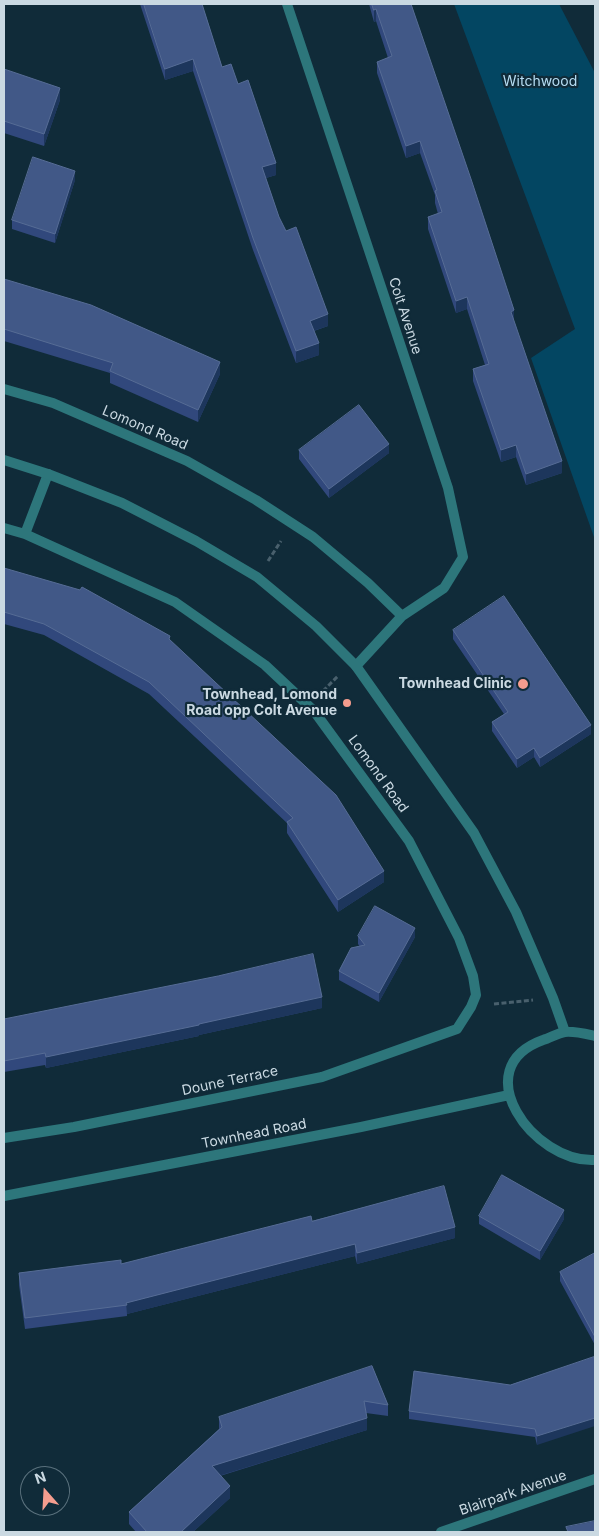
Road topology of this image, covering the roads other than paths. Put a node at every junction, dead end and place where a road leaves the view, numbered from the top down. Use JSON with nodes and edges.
{"nodes":[{"id":1,"x":287,"y":4,"type":"edge"},
{"id":2,"x":4,"y":389,"type":"edge"},
{"id":3,"x":4,"y":460,"type":"edge"},
{"id":4,"x":48,"y":474,"type":"junction"},
{"id":5,"x":4,"y":528,"type":"edge"},
{"id":6,"x":25,"y":534,"type":"junction"},
{"id":7,"x":402,"y":616,"type":"junction"},
{"id":8,"x":354,"y":664,"type":"junction"},
{"id":9,"x":456,"y":1029,"type":"joint"},
{"id":10,"x":565,"y":1032,"type":"junction"},
{"id":11,"x":595,"y":1036,"type":"edge"},
{"id":12,"x":509,"y":1095,"type":"junction"},
{"id":13,"x":4,"y":1138,"type":"edge"},
{"id":14,"x":595,"y":1160,"type":"edge"},
{"id":15,"x":4,"y":1196,"type":"edge"},
{"id":16,"x":595,"y":1479,"type":"edge"},
{"id":17,"x":440,"y":1532,"type":"edge"}],
"edges":[{"from":1,"to":7,"type":"street","name":"Colt Avenue"},
{"from":2,"to":7,"type":"street","name":"Lomond Road"},
{"from":3,"to":4,"type":"street"},
{"from":4,"to":6,"type":"street"},
{"from":4,"to":8,"type":"street"},
{"from":5,"to":6,"type":"street","name":"Lomond Road"},
{"from":6,"to":9,"type":"street","name":"Lomond Road"},
{"from":7,"to":8,"type":"street"},
{"from":8,"to":10,"type":"street"},
{"from":9,"to":13,"type":"street","name":"Doune Terrace"},
{"from":10,"to":11,"type":"street"},
{"from":10,"to":12,"type":"street"},
{"from":12,"to":14,"type":"street"},
{"from":12,"to":15,"type":"street","name":"Townhead Road"},
{"from":16,"to":17,"type":"street","name":"Blairpark Avenue"}]}
